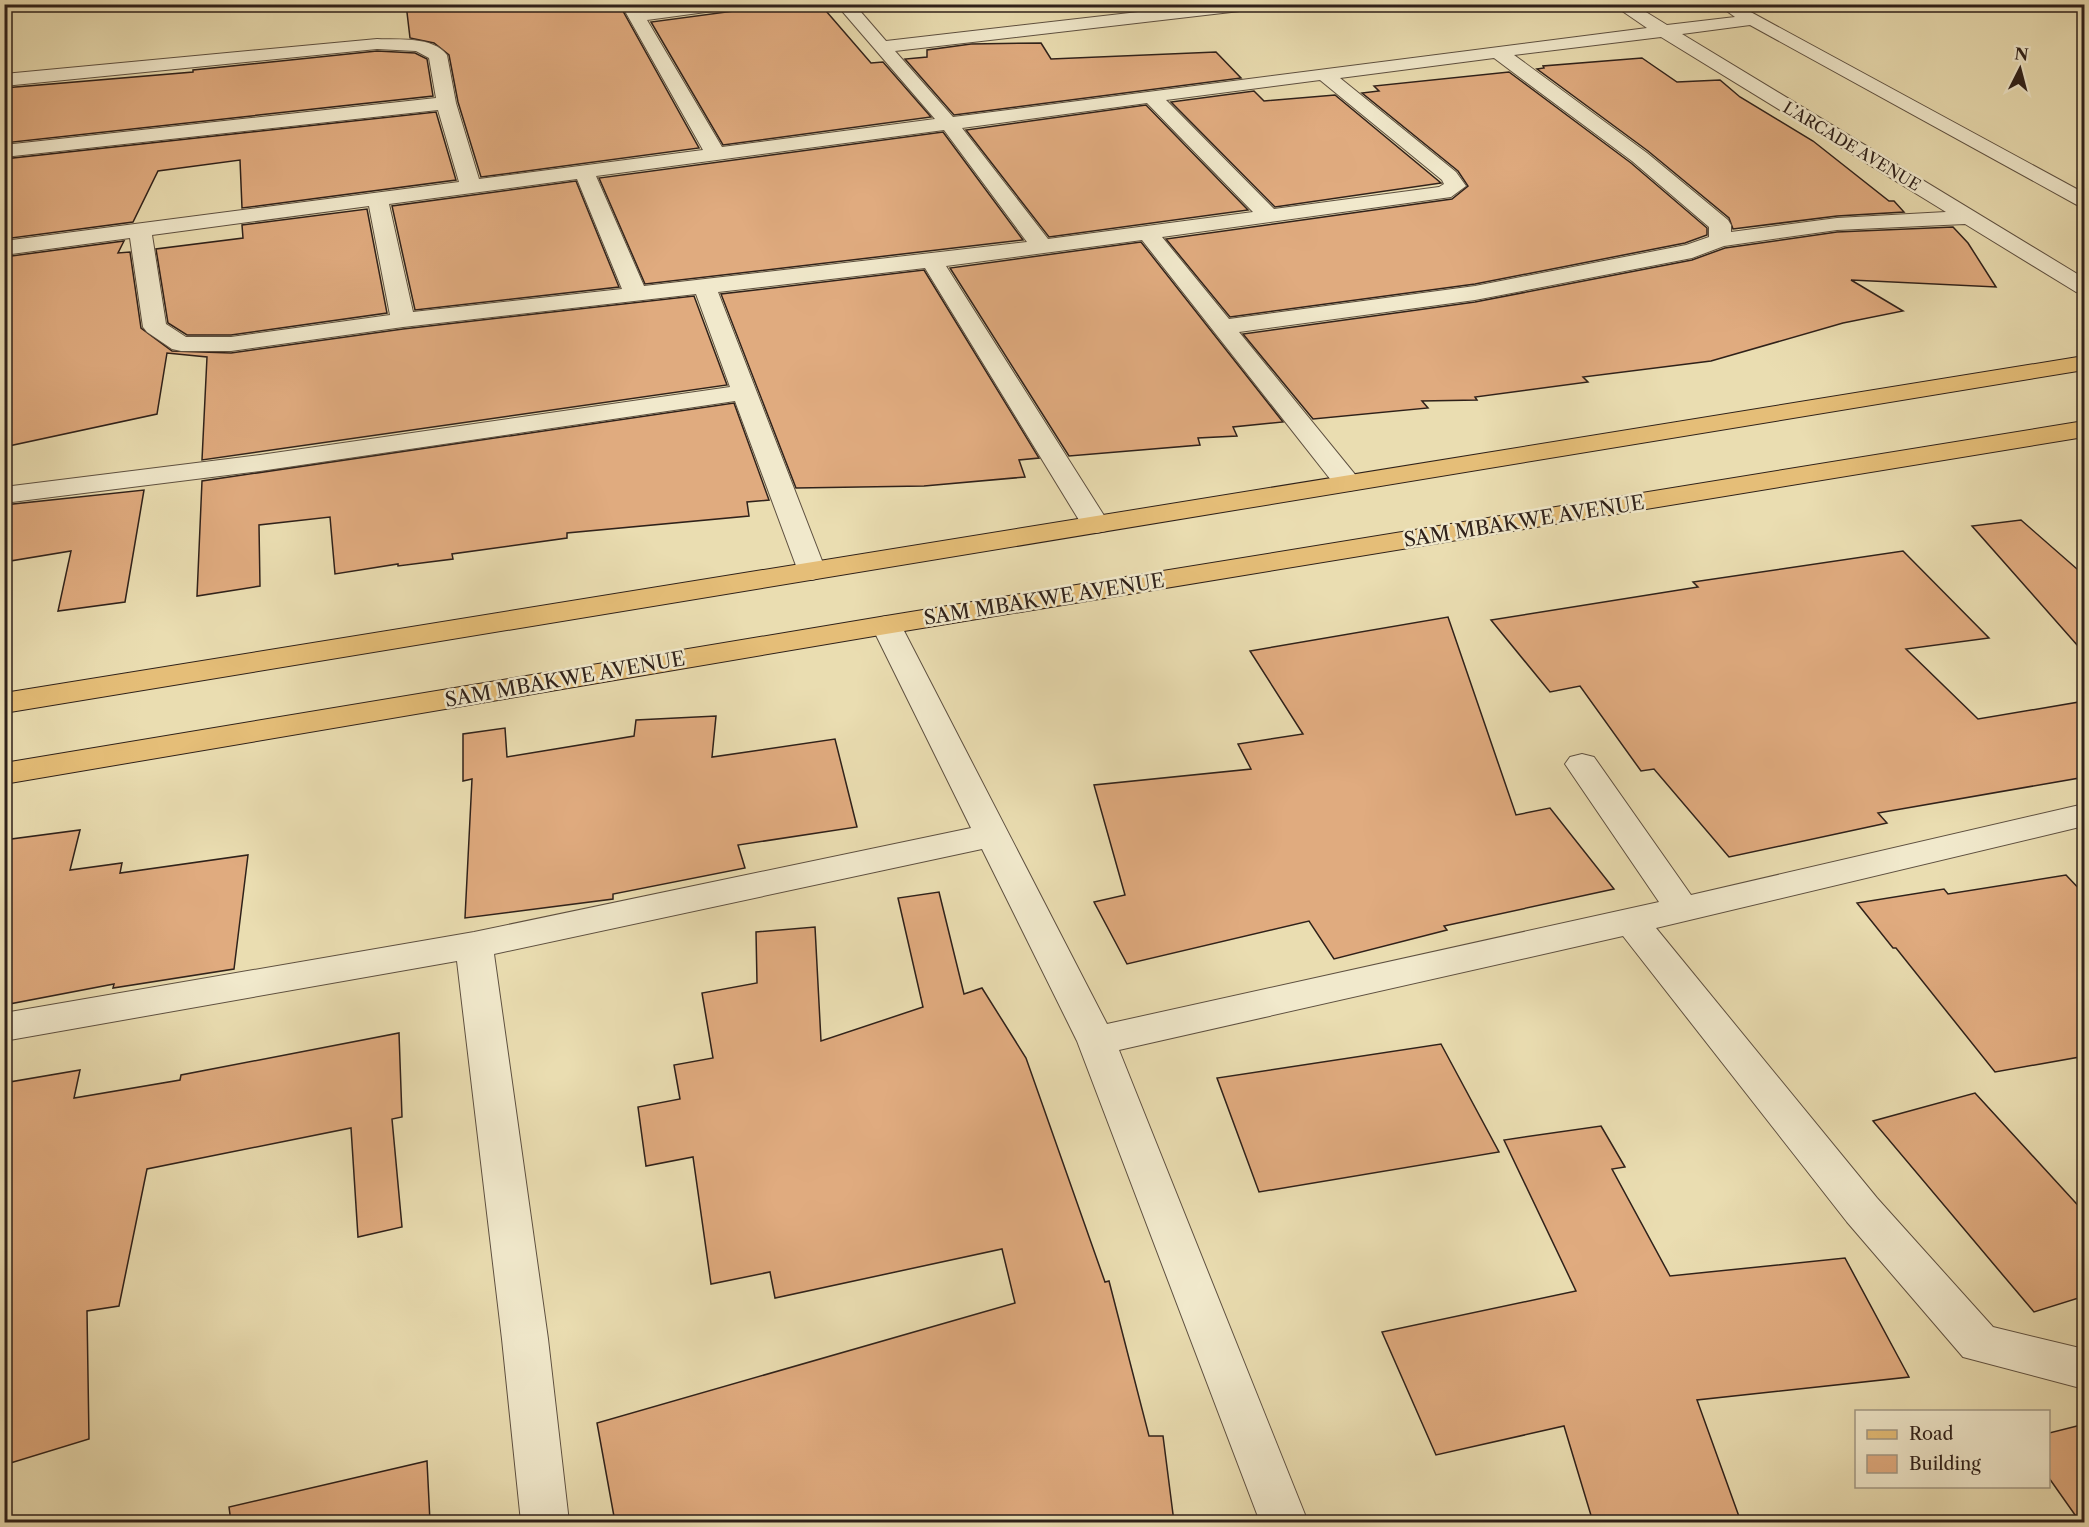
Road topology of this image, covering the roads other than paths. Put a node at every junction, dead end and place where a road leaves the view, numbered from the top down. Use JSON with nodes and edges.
{"nodes":[{"id":1,"x":728,"y":4,"type":"edge"},
{"id":2,"x":844,"y":4,"type":"edge"},
{"id":3,"x":1257,"y":4,"type":"edge"},
{"id":4,"x":1620,"y":4,"type":"edge"},
{"id":5,"x":1724,"y":4,"type":"edge"},
{"id":6,"x":633,"y":10,"type":"edge"},
{"id":7,"x":1751,"y":20,"type":"junction"},
{"id":8,"x":1664,"y":31,"type":"junction"},
{"id":9,"x":882,"y":47,"type":"junction"},
{"id":10,"x":1498,"y":52,"type":"junction"},
{"id":11,"x":1324,"y":74,"type":"junction"},
{"id":12,"x":4,"y":80,"type":"edge"},
{"id":13,"x":1152,"y":97,"type":"junction"},
{"id":14,"x":446,"y":103,"type":"junction"},
{"id":15,"x":950,"y":124,"type":"junction"},
{"id":16,"x":4,"y":151,"type":"edge"},
{"id":17,"x":716,"y":154,"type":"junction"},
{"id":18,"x":584,"y":172,"type":"junction"},
{"id":19,"x":471,"y":187,"type":"junction"},
{"id":20,"x":378,"y":200,"type":"junction"},
{"id":21,"x":2085,"y":201,"type":"edge"},
{"id":22,"x":1268,"y":215,"type":"junction"},
{"id":23,"x":1970,"y":217,"type":"junction"},
{"id":24,"x":140,"y":231,"type":"junction"},
{"id":25,"x":1146,"y":231,"type":"junction"},
{"id":26,"x":1720,"y":240,"type":"junction"},
{"id":27,"x":1041,"y":245,"type":"junction"},
{"id":28,"x":4,"y":248,"type":"edge"},
{"id":29,"x":932,"y":261,"type":"junction"},
{"id":30,"x":705,"y":286,"type":"junction"},
{"id":31,"x":2085,"y":287,"type":"edge"},
{"id":32,"x":636,"y":294,"type":"junction"},
{"id":33,"x":403,"y":320,"type":"junction"},
{"id":34,"x":1223,"y":327,"type":"junction"},
{"id":35,"x":2085,"y":363,"type":"edge"},
{"id":36,"x":744,"y":392,"type":"junction"},
{"id":37,"x":2085,"y":429,"type":"edge"},
{"id":38,"x":1348,"y":483,"type":"junction"},
{"id":39,"x":4,"y":495,"type":"edge"},
{"id":40,"x":1096,"y":525,"type":"junction"},
{"id":41,"x":812,"y":571,"type":"junction"},
{"id":42,"x":886,"y":625,"type":"junction"},
{"id":43,"x":4,"y":703,"type":"edge"},
{"id":44,"x":1582,"y":764,"type":"dead end"},
{"id":45,"x":4,"y":774,"type":"edge"},
{"id":46,"x":2085,"y":815,"type":"edge"},
{"id":47,"x":993,"y":835,"type":"junction"},
{"id":48,"x":1682,"y":909,"type":"junction"},
{"id":49,"x":1631,"y":921,"type":"junction"},
{"id":50,"x":474,"y":945,"type":"junction"},
{"id":51,"x":4,"y":1027,"type":"edge"},
{"id":52,"x":1096,"y":1041,"type":"junction"},
{"id":53,"x":2085,"y":1369,"type":"edge"},
{"id":54,"x":545,"y":1522,"type":"edge"},
{"id":55,"x":1284,"y":1522,"type":"edge"}],
"edges":[{"from":1,"to":6,"type":"street"},
{"from":2,"to":9,"type":"street"},
{"from":3,"to":9,"type":"street"},
{"from":4,"to":8,"type":"street","name":"L’ARCADE AVENUE"},
{"from":5,"to":7,"type":"street"},
{"from":6,"to":17,"type":"street"},
{"from":7,"to":8,"type":"street"},
{"from":7,"to":21,"type":"street"},
{"from":8,"to":10,"type":"street"},
{"from":8,"to":23,"type":"street","name":"L’ARCADE AVENUE"},
{"from":9,"to":15,"type":"street"},
{"from":10,"to":11,"type":"street"},
{"from":10,"to":26,"type":"street"},
{"from":11,"to":13,"type":"street"},
{"from":11,"to":22,"type":"street"},
{"from":12,"to":14,"type":"street"},
{"from":13,"to":15,"type":"street"},
{"from":13,"to":22,"type":"street"},
{"from":14,"to":16,"type":"street"},
{"from":14,"to":19,"type":"street"},
{"from":15,"to":17,"type":"street"},
{"from":15,"to":27,"type":"street"},
{"from":17,"to":18,"type":"street"},
{"from":18,"to":19,"type":"street"},
{"from":18,"to":32,"type":"street"},
{"from":19,"to":20,"type":"street"},
{"from":20,"to":24,"type":"street"},
{"from":20,"to":33,"type":"street"},
{"from":22,"to":25,"type":"street"},
{"from":23,"to":26,"type":"street"},
{"from":23,"to":31,"type":"street","name":"L’ARCADE AVENUE"},
{"from":24,"to":28,"type":"street"},
{"from":24,"to":33,"type":"street"},
{"from":25,"to":27,"type":"street"},
{"from":25,"to":34,"type":"street"},
{"from":26,"to":34,"type":"street"},
{"from":27,"to":29,"type":"street"},
{"from":29,"to":30,"type":"street"},
{"from":29,"to":40,"type":"street"},
{"from":30,"to":32,"type":"street"},
{"from":30,"to":36,"type":"street"},
{"from":32,"to":33,"type":"street"},
{"from":34,"to":38,"type":"street"},
{"from":35,"to":38,"type":"main road"},
{"from":36,"to":39,"type":"street"},
{"from":36,"to":41,"type":"street"},
{"from":37,"to":42,"type":"main road","name":"SAM MBAKWE AVENUE"},
{"from":38,"to":40,"type":"main road"},
{"from":40,"to":41,"type":"main road"},
{"from":41,"to":43,"type":"main road"},
{"from":42,"to":45,"type":"main road","name":"SAM MBAKWE AVENUE"},
{"from":42,"to":47,"type":"street"},
{"from":44,"to":48,"type":"street"},
{"from":46,"to":48,"type":"street"},
{"from":47,"to":50,"type":"street"},
{"from":47,"to":52,"type":"street"},
{"from":48,"to":49,"type":"street"},
{"from":49,"to":52,"type":"street"},
{"from":49,"to":53,"type":"street"},
{"from":50,"to":51,"type":"street"},
{"from":50,"to":54,"type":"street"},
{"from":52,"to":55,"type":"street"}]}
